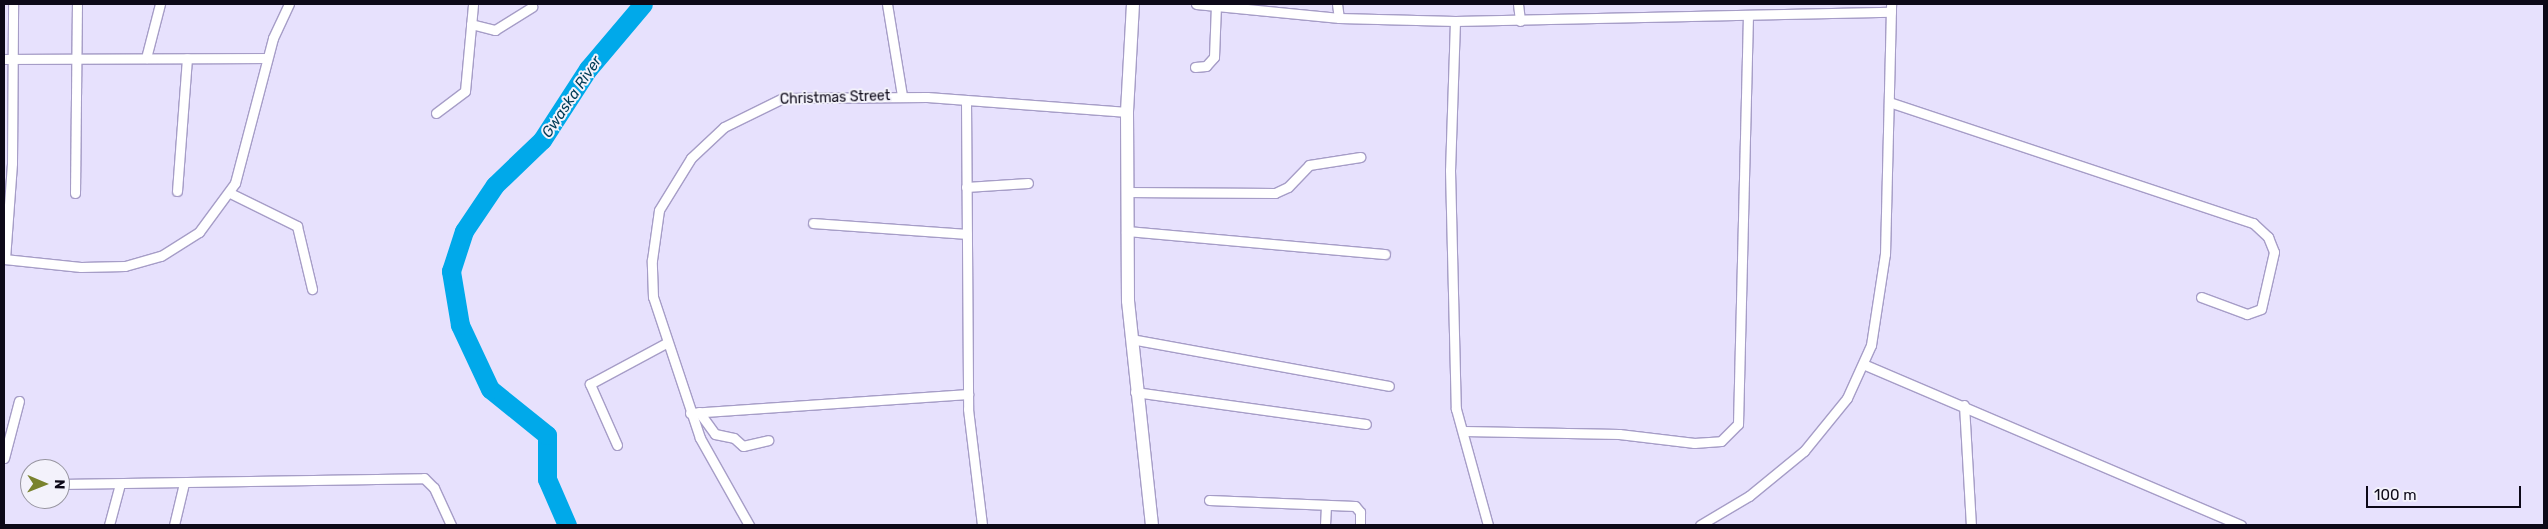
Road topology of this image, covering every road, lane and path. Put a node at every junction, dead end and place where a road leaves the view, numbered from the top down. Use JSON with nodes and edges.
{"nodes":[{"id":1,"x":14,"y":4,"type":"edge"},
{"id":2,"x":78,"y":4,"type":"edge"},
{"id":3,"x":160,"y":4,"type":"edge"},
{"id":4,"x":289,"y":4,"type":"edge"},
{"id":5,"x":473,"y":4,"type":"edge"},
{"id":6,"x":887,"y":4,"type":"edge"},
{"id":7,"x":1133,"y":4,"type":"edge"},
{"id":8,"x":1196,"y":4,"type":"edge"},
{"id":9,"x":1337,"y":4,"type":"edge"},
{"id":10,"x":1518,"y":4,"type":"edge"},
{"id":11,"x":1216,"y":6,"type":"junction"},
{"id":12,"x":532,"y":7,"type":"dead end"},
{"id":13,"x":1891,"y":8,"type":"edge"},
{"id":14,"x":1748,"y":16,"type":"junction"},
{"id":15,"x":1339,"y":18,"type":"junction"},
{"id":16,"x":1455,"y":21,"type":"junction"},
{"id":17,"x":1520,"y":21,"type":"junction"},
{"id":18,"x":471,"y":24,"type":"junction"},
{"id":19,"x":146,"y":58,"type":"junction"},
{"id":20,"x":187,"y":58,"type":"junction"},
{"id":21,"x":267,"y":58,"type":"junction"},
{"id":22,"x":8,"y":59,"type":"edge"},
{"id":23,"x":77,"y":59,"type":"junction"},
{"id":24,"x":1195,"y":67,"type":"dead end"},
{"id":25,"x":902,"y":96,"type":"junction"},
{"id":26,"x":966,"y":100,"type":"junction"},
{"id":27,"x":1889,"y":102,"type":"junction"},
{"id":28,"x":1127,"y":112,"type":"junction"},
{"id":29,"x":436,"y":113,"type":"dead end"},
{"id":30,"x":1360,"y":157,"type":"dead end"},
{"id":31,"x":1028,"y":183,"type":"dead end"},
{"id":32,"x":966,"y":186,"type":"junction"},
{"id":33,"x":177,"y":191,"type":"dead end"},
{"id":34,"x":1126,"y":192,"type":"junction"},
{"id":35,"x":75,"y":193,"type":"dead end"},
{"id":36,"x":230,"y":193,"type":"junction"},
{"id":37,"x":813,"y":222,"type":"dead end"},
{"id":38,"x":1126,"y":231,"type":"junction"},
{"id":39,"x":967,"y":234,"type":"junction"},
{"id":40,"x":1385,"y":254,"type":"dead end"},
{"id":41,"x":5,"y":259,"type":"edge"},
{"id":42,"x":312,"y":289,"type":"dead end"},
{"id":43,"x":2201,"y":297,"type":"dead end"},
{"id":44,"x":1130,"y":340,"type":"junction"},
{"id":45,"x":666,"y":343,"type":"junction"},
{"id":46,"x":1863,"y":364,"type":"junction"},
{"id":47,"x":1389,"y":386,"type":"dead end"},
{"id":48,"x":1135,"y":392,"type":"junction"},
{"id":49,"x":968,"y":394,"type":"junction"},
{"id":50,"x":19,"y":401,"type":"dead end"},
{"id":51,"x":1964,"y":405,"type":"junction"},
{"id":52,"x":694,"y":412,"type":"junction"},
{"id":53,"x":1366,"y":424,"type":"dead end"},
{"id":54,"x":1464,"y":431,"type":"junction"},
{"id":55,"x":768,"y":440,"type":"dead end"},
{"id":56,"x":617,"y":445,"type":"dead end"},
{"id":57,"x":4,"y":458,"type":"edge"},
{"id":58,"x":184,"y":483,"type":"junction"},
{"id":59,"x":70,"y":484,"type":"edge"},
{"id":60,"x":120,"y":484,"type":"junction"},
{"id":61,"x":1209,"y":500,"type":"dead end"},
{"id":62,"x":1326,"y":505,"type":"junction"},
{"id":63,"x":108,"y":525,"type":"edge"},
{"id":64,"x":174,"y":525,"type":"edge"},
{"id":65,"x":451,"y":525,"type":"edge"},
{"id":66,"x":749,"y":525,"type":"edge"},
{"id":67,"x":982,"y":525,"type":"edge"},
{"id":68,"x":1152,"y":525,"type":"edge"},
{"id":69,"x":1325,"y":525,"type":"edge"},
{"id":70,"x":1360,"y":525,"type":"edge"},
{"id":71,"x":1488,"y":525,"type":"edge"},
{"id":72,"x":1700,"y":525,"type":"edge"},
{"id":73,"x":1971,"y":525,"type":"edge"},
{"id":74,"x":2241,"y":525,"type":"edge"}],
"edges":[{"from":1,"to":22,"type":"street"},
{"from":2,"to":23,"type":"street"},
{"from":3,"to":19,"type":"street"},
{"from":4,"to":21,"type":"street"},
{"from":5,"to":18,"type":"street"},
{"from":6,"to":25,"type":"street"},
{"from":7,"to":28,"type":"main road"},
{"from":8,"to":11,"type":"street"},
{"from":9,"to":15,"type":"street"},
{"from":10,"to":17,"type":"street"},
{"from":11,"to":15,"type":"street"},
{"from":11,"to":24,"type":"street"},
{"from":12,"to":18,"type":"street"},
{"from":13,"to":14,"type":"street"},
{"from":13,"to":27,"type":"street"},
{"from":14,"to":17,"type":"street"},
{"from":14,"to":54,"type":"street"},
{"from":15,"to":16,"type":"street"},
{"from":16,"to":17,"type":"street"},
{"from":16,"to":54,"type":"street"},
{"from":18,"to":29,"type":"street"},
{"from":19,"to":20,"type":"street"},
{"from":19,"to":23,"type":"street"},
{"from":20,"to":21,"type":"street"},
{"from":20,"to":33,"type":"street"},
{"from":21,"to":36,"type":"street"},
{"from":22,"to":23,"type":"street"},
{"from":22,"to":41,"type":"street"},
{"from":23,"to":35,"type":"street"},
{"from":25,"to":26,"type":"street","name":"Christmas Street"},
{"from":25,"to":45,"type":"street","name":"Christmas Street"},
{"from":26,"to":28,"type":"street","name":"Christmas Street"},
{"from":26,"to":32,"type":"street"},
{"from":27,"to":43,"type":"street"},
{"from":27,"to":46,"type":"street"},
{"from":28,"to":34,"type":"main road"},
{"from":30,"to":34,"type":"street"},
{"from":31,"to":32,"type":"street"},
{"from":32,"to":39,"type":"street"},
{"from":34,"to":38,"type":"main road"},
{"from":36,"to":41,"type":"street"},
{"from":36,"to":42,"type":"street"},
{"from":37,"to":39,"type":"street"},
{"from":38,"to":40,"type":"street"},
{"from":38,"to":44,"type":"main road"},
{"from":39,"to":49,"type":"street"},
{"from":44,"to":47,"type":"street"},
{"from":44,"to":48,"type":"main road"},
{"from":45,"to":52,"type":"street","name":"Christmas Street"},
{"from":45,"to":56,"type":"street"},
{"from":46,"to":51,"type":"street"},
{"from":46,"to":72,"type":"street"},
{"from":48,"to":53,"type":"street"},
{"from":48,"to":68,"type":"main road"},
{"from":49,"to":52,"type":"street"},
{"from":49,"to":67,"type":"street"},
{"from":50,"to":57,"type":"street"},
{"from":51,"to":73,"type":"street"},
{"from":51,"to":74,"type":"street"},
{"from":52,"to":55,"type":"street"},
{"from":52,"to":66,"type":"street","name":"Christmas Street"},
{"from":54,"to":71,"type":"street"},
{"from":58,"to":60,"type":"street"},
{"from":58,"to":64,"type":"street"},
{"from":58,"to":65,"type":"street"},
{"from":59,"to":60,"type":"street"},
{"from":60,"to":63,"type":"street"},
{"from":61,"to":62,"type":"street"},
{"from":62,"to":69,"type":"street"},
{"from":62,"to":70,"type":"street"}]}
